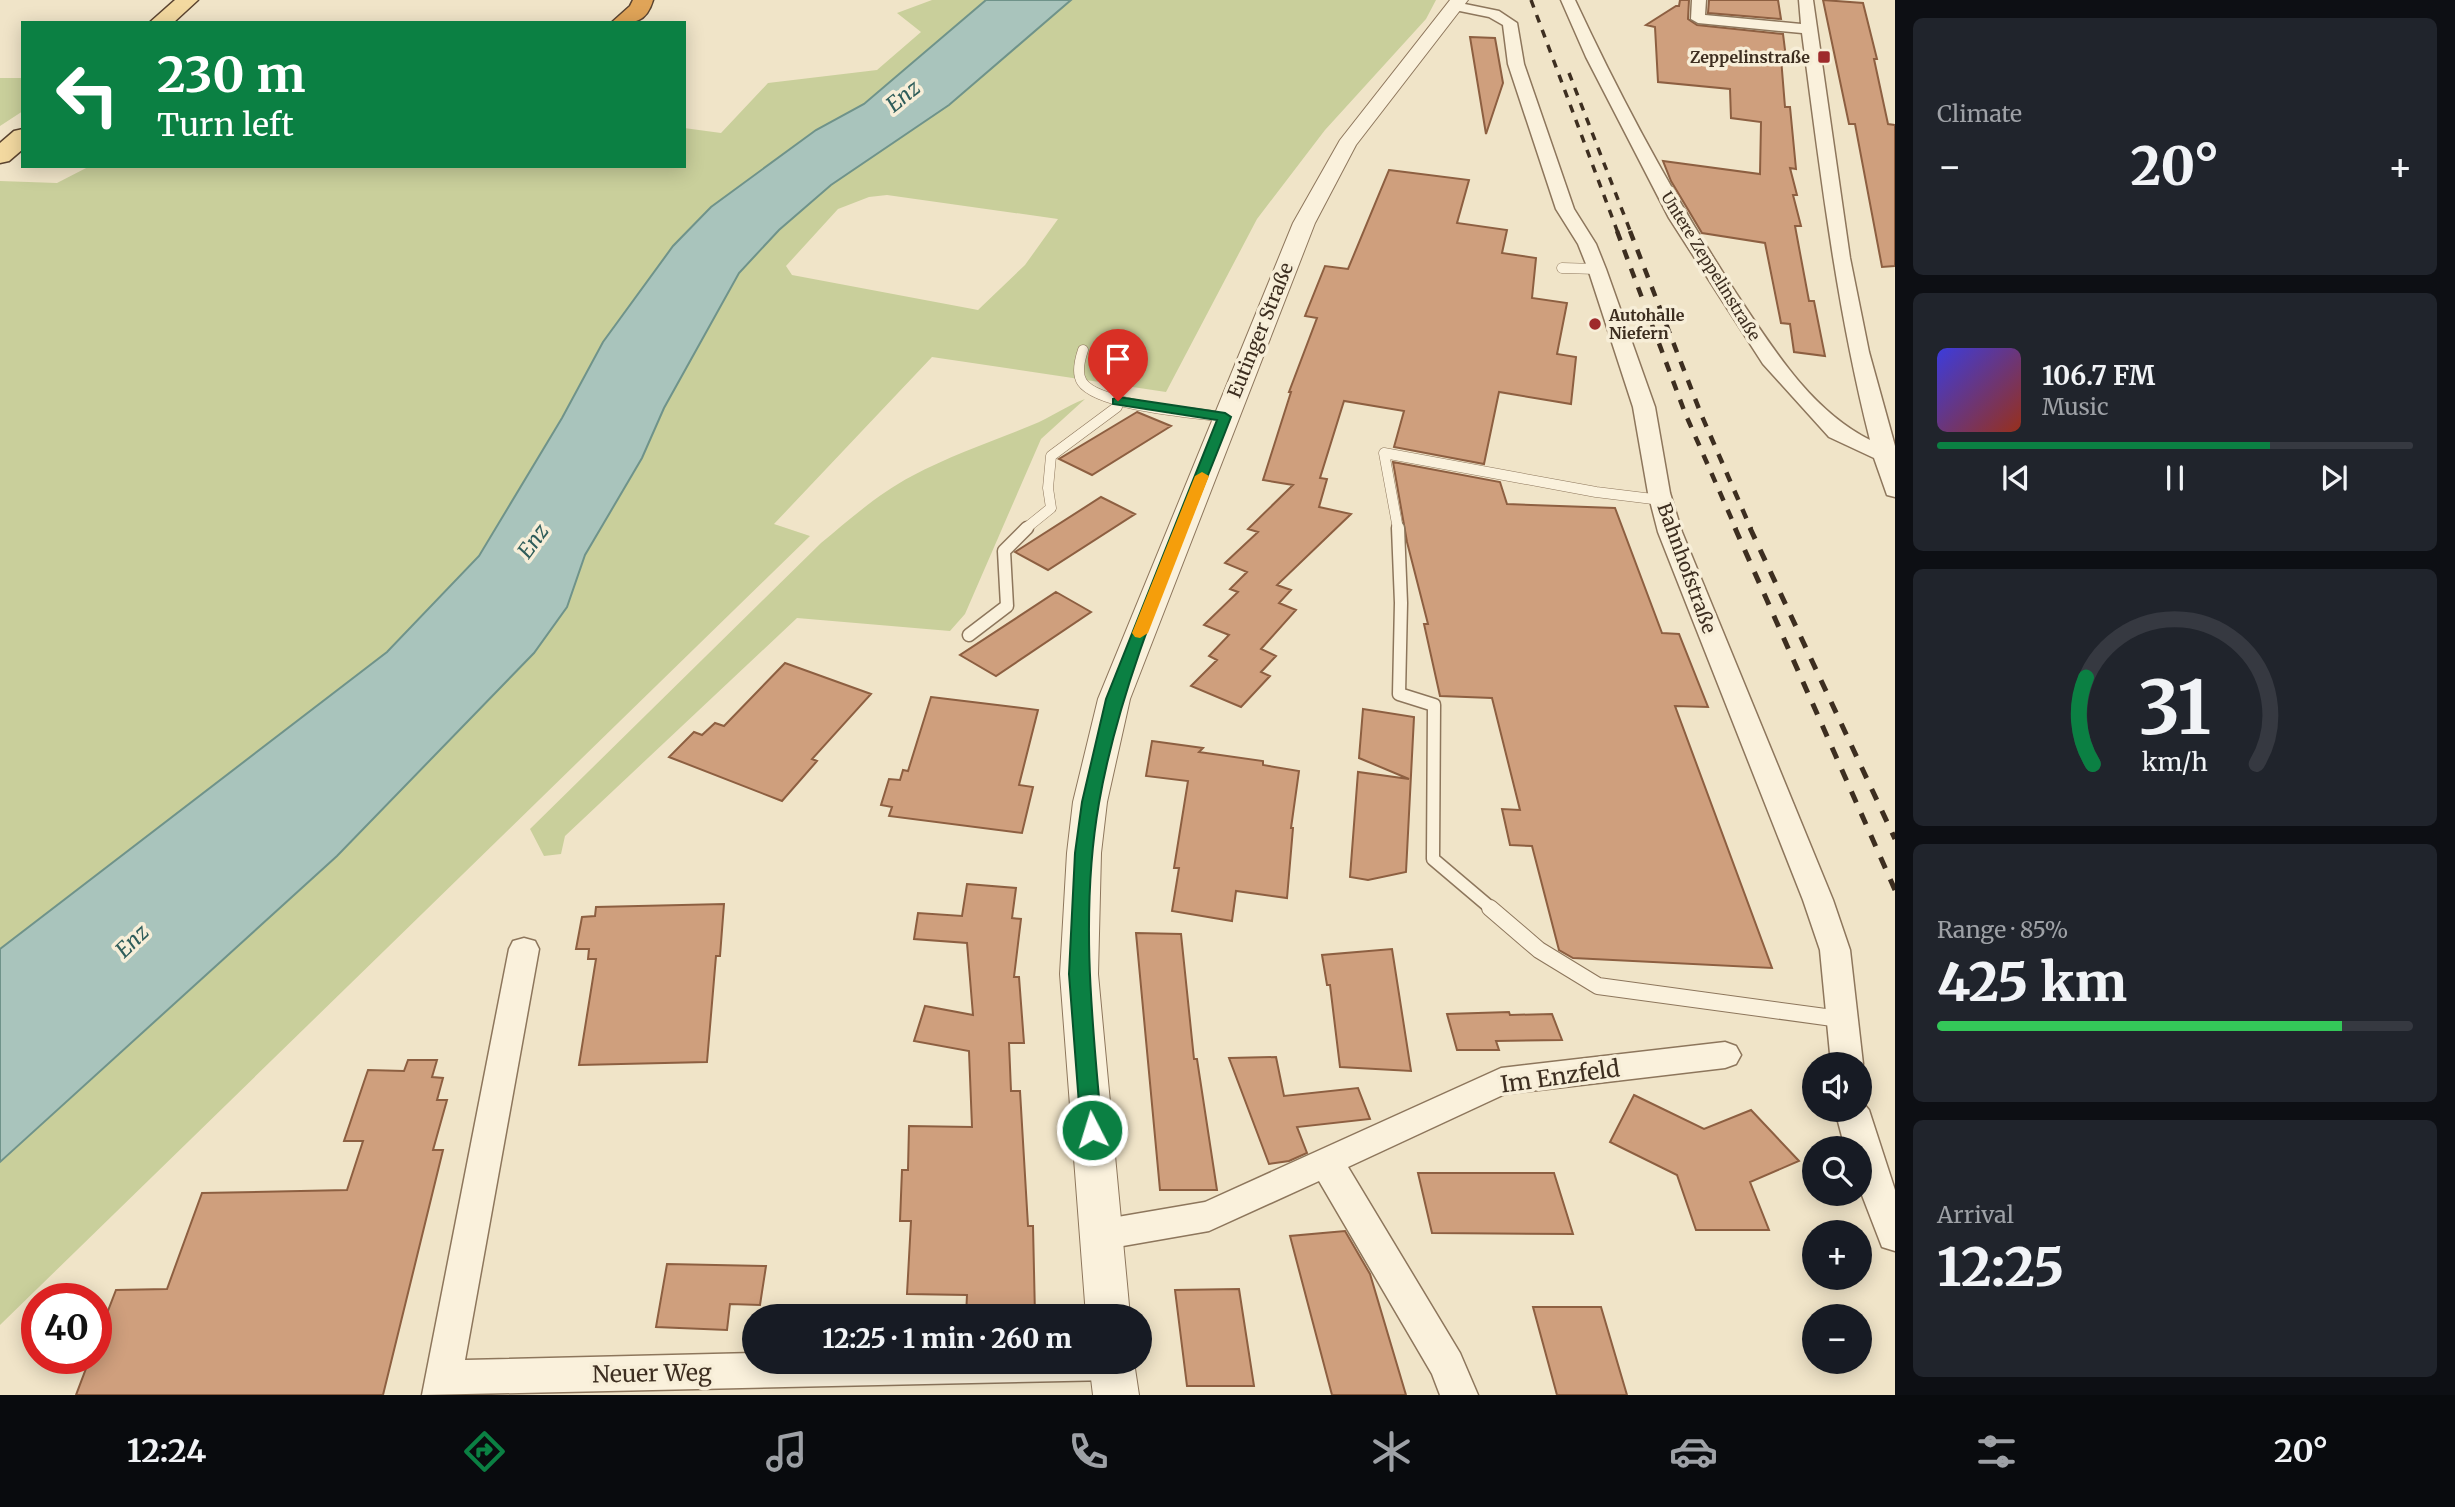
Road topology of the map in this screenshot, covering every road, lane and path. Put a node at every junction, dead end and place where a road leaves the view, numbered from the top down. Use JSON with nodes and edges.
{"nodes":[{"id":1,"x":188,"y":0,"type":"edge"},
{"id":2,"x":643,"y":0,"type":"edge"},
{"id":3,"x":660,"y":0,"type":"edge"},
{"id":4,"x":1568,"y":0,"type":"edge"},
{"id":5,"x":1699,"y":0,"type":"edge"},
{"id":6,"x":1806,"y":0,"type":"edge"},
{"id":7,"x":1455,"y":7,"type":"edge"},
{"id":8,"x":162,"y":21,"type":"edge"},
{"id":9,"x":625,"y":21,"type":"edge"},
{"id":10,"x":641,"y":21,"type":"edge"},
{"id":11,"x":1809,"y":29,"type":"junction"},
{"id":12,"x":21,"y":138,"type":"edge"},
{"id":13,"x":0,"y":156,"type":"edge"},
{"id":14,"x":1562,"y":268,"type":"dead end"},
{"id":15,"x":1597,"y":269,"type":"junction"},
{"id":16,"x":1083,"y":350,"type":"dead end"},
{"id":17,"x":1118,"y":401,"type":"junction"},
{"id":18,"x":1225,"y":417,"type":"junction"},
{"id":19,"x":1889,"y":453,"type":"edge"},
{"id":20,"x":1895,"y":490,"type":"edge"},
{"id":21,"x":1661,"y":500,"type":"junction"},
{"id":22,"x":969,"y":635,"type":"dead end"},
{"id":23,"x":524,"y":949,"type":"dead end"},
{"id":24,"x":1844,"y":1020,"type":"junction"},
{"id":25,"x":1846,"y":1052,"type":"edge"},
{"id":26,"x":1725,"y":1055,"type":"dead end"},
{"id":27,"x":1855,"y":1122,"type":"edge"},
{"id":28,"x":1327,"y":1163,"type":"junction"},
{"id":29,"x":1100,"y":1235,"type":"junction"},
{"id":30,"x":1895,"y":1236,"type":"edge"},
{"id":31,"x":1107,"y":1304,"type":"edge"},
{"id":32,"x":1061,"y":1374,"type":"edge"},
{"id":33,"x":441,"y":1386,"type":"edge"},
{"id":34,"x":1459,"y":1395,"type":"edge"}],
"edges":[{"from":1,"to":8,"type":"main road"},
{"from":2,"to":9,"type":"highway"},
{"from":3,"to":10,"type":"highway"},
{"from":4,"to":19,"type":"street","name":"Untere Zeppelinstraße"},
{"from":5,"to":11,"type":"street"},
{"from":6,"to":11,"type":"street"},
{"from":7,"to":15,"type":"street","name":"Bahnhofstraße"},
{"from":7,"to":18,"type":"street","name":"Eutinger Straße"},
{"from":11,"to":19,"type":"street"},
{"from":12,"to":13,"type":"main road"},
{"from":14,"to":15,"type":"lane"},
{"from":15,"to":21,"type":"street","name":"Bahnhofstraße"},
{"from":16,"to":17,"type":"lane"},
{"from":17,"to":18,"type":"lane"},
{"from":17,"to":22,"type":"lane"},
{"from":18,"to":29,"type":"street","name":"Eutinger Straße"},
{"from":19,"to":20,"type":"street"},
{"from":21,"to":24,"type":"street","name":"Bahnhofstraße"},
{"from":21,"to":24,"type":"lane"},
{"from":23,"to":33,"type":"street","name":"Neuer Weg"},
{"from":24,"to":25,"type":"street","name":"Bahnhofstraße"},
{"from":26,"to":28,"type":"street","name":"Im Enzfeld"},
{"from":27,"to":30,"type":"street"},
{"from":28,"to":29,"type":"street","name":"Im Enzfeld"},
{"from":28,"to":34,"type":"street"},
{"from":29,"to":31,"type":"street","name":"Eutinger Straße"},
{"from":32,"to":33,"type":"street","name":"Neuer Weg"}]}
